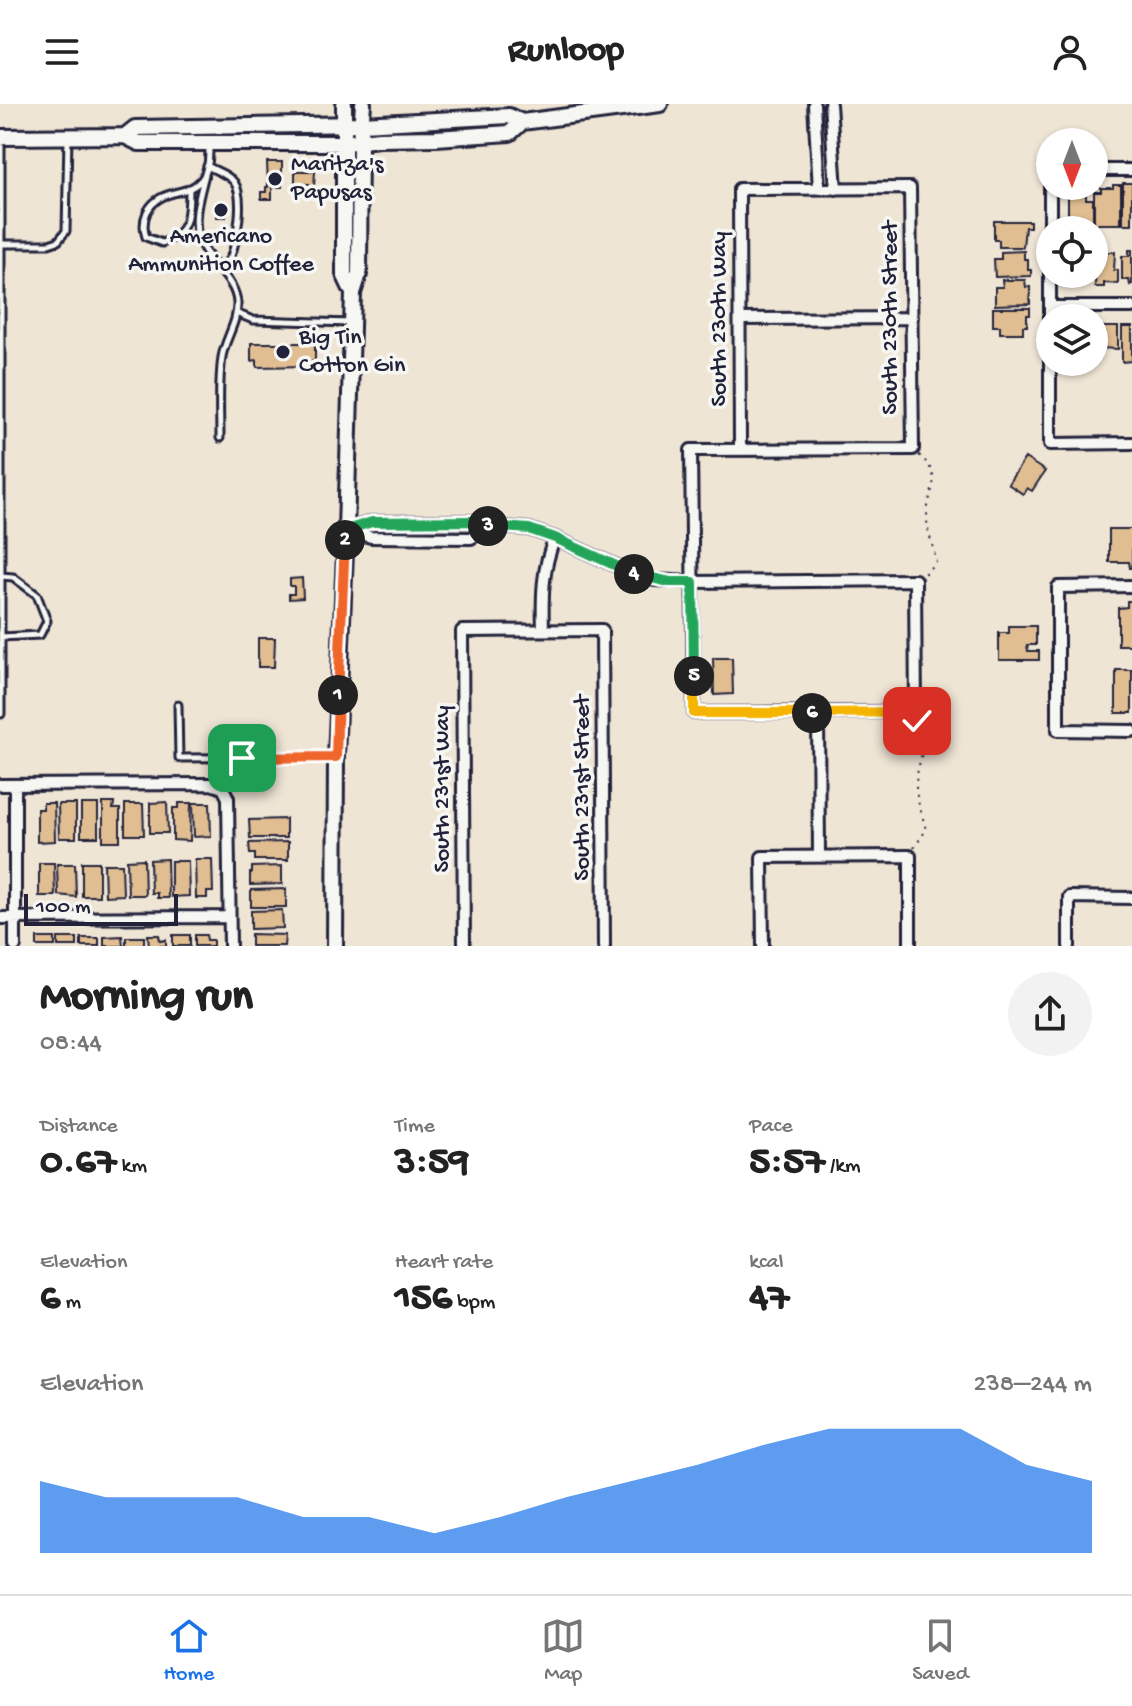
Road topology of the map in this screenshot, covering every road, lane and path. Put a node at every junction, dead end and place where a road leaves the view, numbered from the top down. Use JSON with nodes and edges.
{"nodes":[{"id":1,"x":344,"y":104,"type":"edge"},
{"id":2,"x":363,"y":104,"type":"edge"},
{"id":3,"x":660,"y":104,"type":"edge"},
{"id":4,"x":814,"y":104,"type":"edge"},
{"id":5,"x":830,"y":104,"type":"edge"},
{"id":6,"x":522,"y":122,"type":"junction"},
{"id":7,"x":345,"y":124,"type":"junction"},
{"id":8,"x":362,"y":124,"type":"junction"},
{"id":9,"x":68,"y":136,"type":"junction"},
{"id":10,"x":125,"y":136,"type":"junction"},
{"id":11,"x":0,"y":137,"type":"edge"},
{"id":12,"x":209,"y":142,"type":"junction"},
{"id":13,"x":353,"y":142,"type":"junction"},
{"id":14,"x":207,"y":166,"type":"junction"},
{"id":15,"x":1108,"y":170,"type":"edge"},
{"id":16,"x":1132,"y":170,"type":"edge"},
{"id":17,"x":189,"y":188,"type":"junction"},
{"id":18,"x":819,"y":189,"type":"junction"},
{"id":19,"x":836,"y":189,"type":"junction"},
{"id":20,"x":1049,"y":200,"type":"edge"},
{"id":21,"x":1,"y":244,"type":"edge"},
{"id":22,"x":221,"y":272,"type":"junction"},
{"id":23,"x":1050,"y":304,"type":"edge"},
{"id":24,"x":1108,"y":307,"type":"edge"},
{"id":25,"x":1132,"y":307,"type":"edge"},
{"id":26,"x":236,"y":313,"type":"junction"},
{"id":27,"x":912,"y":318,"type":"junction"},
{"id":28,"x":740,"y":319,"type":"junction"},
{"id":29,"x":352,"y":323,"type":"junction"},
{"id":30,"x":1050,"y":376,"type":"edge"},
{"id":31,"x":220,"y":438,"type":"dead end"},
{"id":32,"x":1132,"y":443,"type":"edge"},
{"id":33,"x":740,"y":448,"type":"junction"},
{"id":34,"x":913,"y":449,"type":"junction"},
{"id":35,"x":490,"y":526,"type":"junction"},
{"id":36,"x":346,"y":530,"type":"junction"},
{"id":37,"x":555,"y":538,"type":"junction"},
{"id":38,"x":1,"y":576,"type":"edge"},
{"id":39,"x":915,"y":580,"type":"junction"},
{"id":40,"x":693,"y":582,"type":"junction"},
{"id":41,"x":1132,"y":586,"type":"edge"},
{"id":42,"x":543,"y":630,"type":"junction"},
{"id":43,"x":1,"y":637,"type":"edge"},
{"id":44,"x":178,"y":705,"type":"dead end"},
{"id":45,"x":916,"y":712,"type":"junction"},
{"id":46,"x":818,"y":713,"type":"junction"},
{"id":47,"x":1,"y":714,"type":"edge"},
{"id":48,"x":1132,"y":731,"type":"edge"},
{"id":49,"x":336,"y":757,"type":"junction"},
{"id":50,"x":0,"y":785,"type":"edge"},
{"id":51,"x":15,"y":785,"type":"junction"},
{"id":52,"x":819,"y":856,"type":"junction"},
{"id":53,"x":910,"y":856,"type":"junction"},
{"id":54,"x":1132,"y":898,"type":"edge"},
{"id":55,"x":229,"y":917,"type":"junction"},
{"id":56,"x":0,"y":918,"type":"edge"},
{"id":57,"x":15,"y":918,"type":"junction"},
{"id":58,"x":15,"y":946,"type":"edge"},
{"id":59,"x":230,"y":946,"type":"edge"},
{"id":60,"x":335,"y":946,"type":"edge"},
{"id":61,"x":464,"y":946,"type":"edge"},
{"id":62,"x":604,"y":946,"type":"edge"},
{"id":63,"x":763,"y":946,"type":"edge"},
{"id":64,"x":910,"y":946,"type":"edge"},
{"id":65,"x":1069,"y":946,"type":"edge"}],
"edges":[{"from":1,"to":7,"type":"main road"},
{"from":2,"to":8,"type":"main road"},
{"from":3,"to":6,"type":"main road"},
{"from":4,"to":18,"type":"street"},
{"from":5,"to":19,"type":"street"},
{"from":6,"to":8,"type":"main road"},
{"from":6,"to":13,"type":"main road"},
{"from":7,"to":8,"type":"main road"},
{"from":7,"to":10,"type":"main road"},
{"from":7,"to":13,"type":"main road"},
{"from":8,"to":13,"type":"main road"},
{"from":9,"to":10,"type":"main road"},
{"from":9,"to":11,"type":"main road"},
{"from":9,"to":21,"type":"lane"},
{"from":10,"to":12,"type":"main road"},
{"from":11,"to":21,"type":"lane"},
{"from":12,"to":13,"type":"main road"},
{"from":12,"to":14,"type":"lane"},
{"from":13,"to":29,"type":"main road"},
{"from":14,"to":17,"type":"lane"},
{"from":14,"to":22,"type":"lane"},
{"from":14,"to":22,"type":"lane"},
{"from":15,"to":16,"type":"street"},
{"from":17,"to":17,"type":"lane"},
{"from":18,"to":19,"type":"street"},
{"from":18,"to":28,"type":"street","name":"South 230th Way"},
{"from":19,"to":27,"type":"street","name":"South 230th Street"},
{"from":20,"to":23,"type":"street"},
{"from":21,"to":38,"type":"lane"},
{"from":22,"to":26,"type":"lane"},
{"from":24,"to":25,"type":"street"},
{"from":26,"to":29,"type":"lane"},
{"from":26,"to":31,"type":"lane"},
{"from":27,"to":28,"type":"street"},
{"from":27,"to":34,"type":"street","name":"South 230th Street"},
{"from":28,"to":33,"type":"street","name":"South 230th Way"},
{"from":29,"to":36,"type":"main road"},
{"from":30,"to":32,"type":"street"},
{"from":33,"to":34,"type":"street"},
{"from":33,"to":40,"type":"street"},
{"from":34,"to":39,"type":"path"},
{"from":35,"to":36,"type":"street"},
{"from":35,"to":36,"type":"street"},
{"from":35,"to":37,"type":"street"},
{"from":36,"to":49,"type":"main road"},
{"from":37,"to":40,"type":"street"},
{"from":37,"to":42,"type":"street"},
{"from":38,"to":43,"type":"lane"},
{"from":38,"to":43,"type":"lane"},
{"from":39,"to":40,"type":"street"},
{"from":39,"to":45,"type":"street"},
{"from":40,"to":46,"type":"street"},
{"from":41,"to":48,"type":"street"},
{"from":42,"to":61,"type":"street","name":"South 231st Way"},
{"from":42,"to":62,"type":"street","name":"South 231st Street"},
{"from":43,"to":47,"type":"lane"},
{"from":44,"to":49,"type":"lane"},
{"from":45,"to":46,"type":"street"},
{"from":45,"to":53,"type":"path"},
{"from":46,"to":52,"type":"street"},
{"from":49,"to":60,"type":"main road"},
{"from":50,"to":51,"type":"street"},
{"from":51,"to":55,"type":"street"},
{"from":51,"to":57,"type":"street"},
{"from":52,"to":53,"type":"street"},
{"from":52,"to":63,"type":"street"},
{"from":53,"to":64,"type":"street"},
{"from":54,"to":65,"type":"street"},
{"from":55,"to":57,"type":"street"},
{"from":55,"to":59,"type":"street"},
{"from":56,"to":57,"type":"street"},
{"from":57,"to":58,"type":"street"}]}
